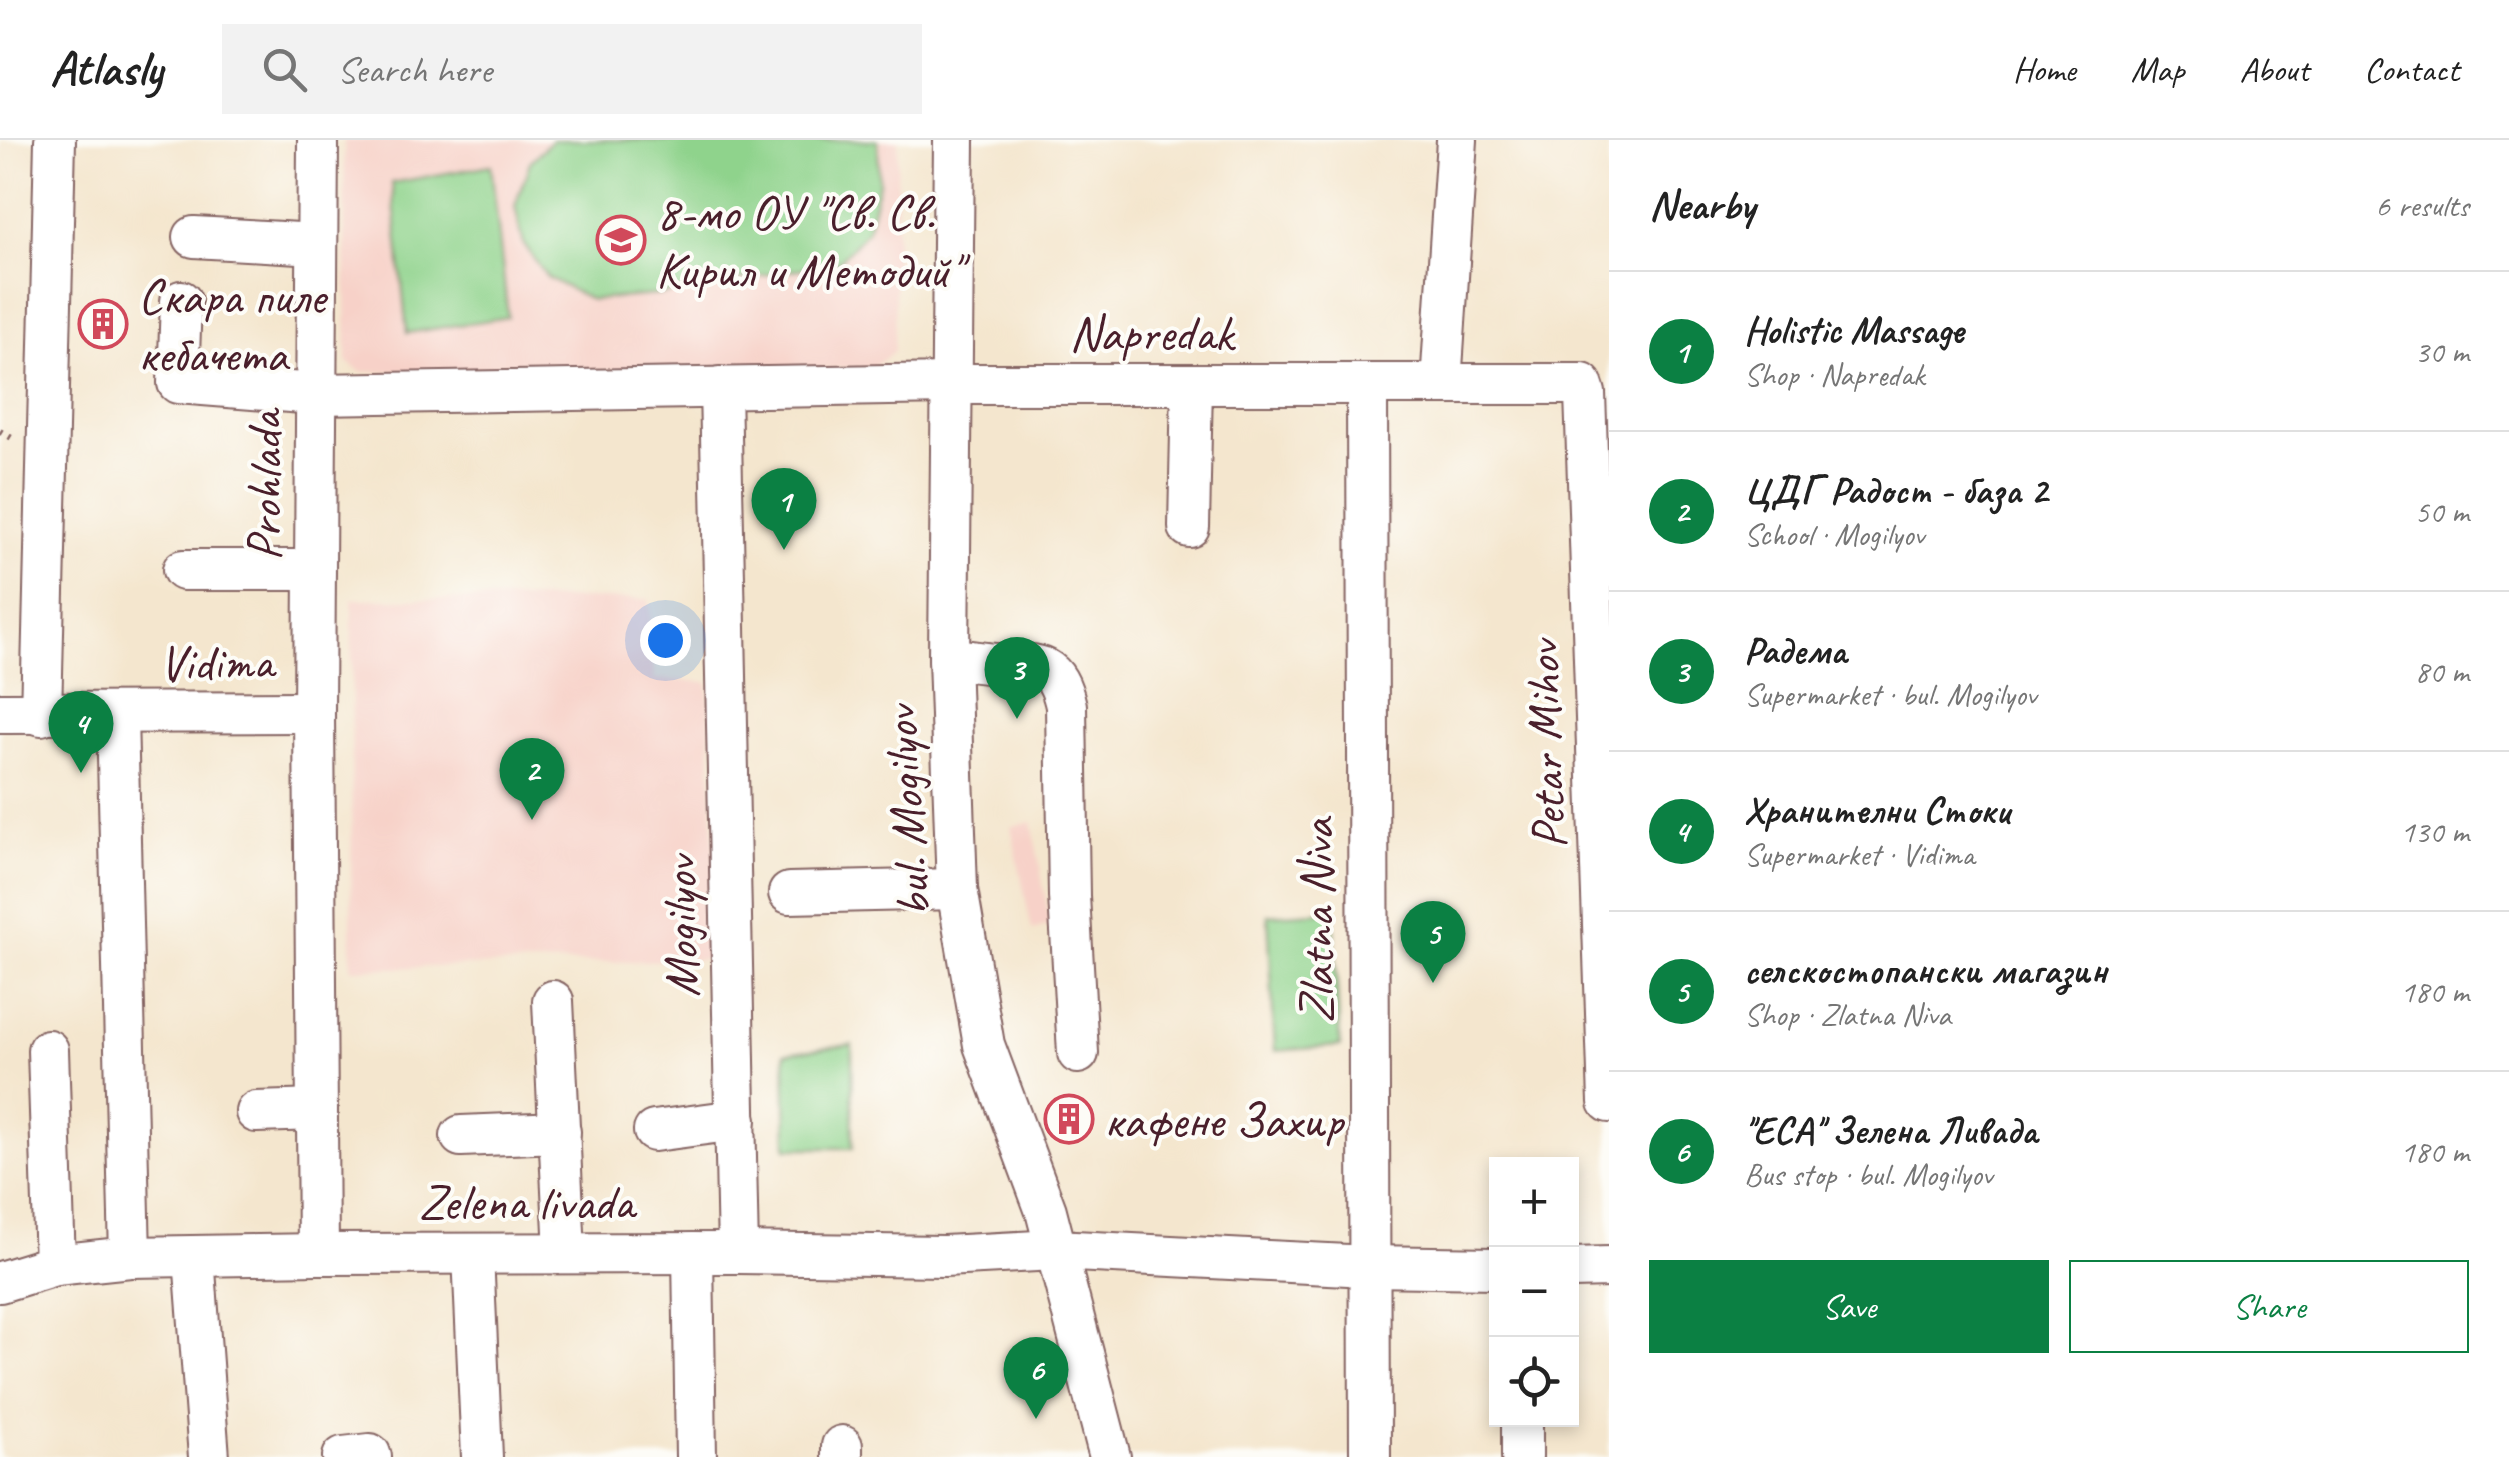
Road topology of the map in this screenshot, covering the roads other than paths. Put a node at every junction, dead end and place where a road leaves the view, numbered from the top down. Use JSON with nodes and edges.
{"nodes":[{"id":1,"x":54,"y":140,"type":"edge"},
{"id":2,"x":318,"y":140,"type":"edge"},
{"id":3,"x":954,"y":140,"type":"edge"},
{"id":4,"x":1458,"y":140,"type":"edge"},
{"id":5,"x":194,"y":237,"type":"dead end"},
{"id":6,"x":317,"y":244,"type":"junction"},
{"id":7,"x":182,"y":302,"type":"dead end"},
{"id":8,"x":951,"y":384,"type":"junction"},
{"id":9,"x":1192,"y":384,"type":"junction"},
{"id":10,"x":1366,"y":384,"type":"junction"},
{"id":11,"x":1441,"y":384,"type":"junction"},
{"id":12,"x":1582,"y":384,"type":"joint"},
{"id":13,"x":720,"y":387,"type":"junction"},
{"id":14,"x":315,"y":394,"type":"junction"},
{"id":15,"x":1189,"y":527,"type":"dead end"},
{"id":16,"x":182,"y":570,"type":"dead end"},
{"id":17,"x":315,"y":570,"type":"junction"},
{"id":18,"x":949,"y":658,"type":"junction"},
{"id":19,"x":314,"y":712,"type":"junction"},
{"id":20,"x":0,"y":713,"type":"edge"},
{"id":21,"x":40,"y":715,"type":"junction"},
{"id":22,"x":117,"y":715,"type":"junction"},
{"id":23,"x":957,"y":890,"type":"junction"},
{"id":24,"x":789,"y":893,"type":"dead end"},
{"id":25,"x":554,"y":1001,"type":"dead end"},
{"id":26,"x":48,"y":1050,"type":"dead end"},
{"id":27,"x":1078,"y":1053,"type":"dead end"},
{"id":28,"x":1609,"y":1102,"type":"edge"},
{"id":29,"x":317,"y":1110,"type":"junction"},
{"id":30,"x":256,"y":1112,"type":"dead end"},
{"id":31,"x":736,"y":1120,"type":"junction"},
{"id":32,"x":654,"y":1131,"type":"dead end"},
{"id":33,"x":560,"y":1132,"type":"junction"},
{"id":34,"x":462,"y":1136,"type":"dead end"},
{"id":35,"x":1055,"y":1250,"type":"junction"},
{"id":36,"x":738,"y":1252,"type":"junction"},
{"id":37,"x":693,"y":1253,"type":"junction"},
{"id":38,"x":318,"y":1254,"type":"junction"},
{"id":39,"x":473,"y":1254,"type":"junction"},
{"id":40,"x":565,"y":1254,"type":"junction"},
{"id":41,"x":130,"y":1257,"type":"junction"},
{"id":42,"x":194,"y":1257,"type":"junction"},
{"id":43,"x":55,"y":1264,"type":"junction"},
{"id":44,"x":1368,"y":1266,"type":"junction"},
{"id":45,"x":1609,"y":1267,"type":"edge"},
{"id":46,"x":1489,"y":1268,"type":"edge"},
{"id":47,"x":1579,"y":1268,"type":"edge"},
{"id":48,"x":0,"y":1282,"type":"edge"},
{"id":49,"x":1522,"y":1427,"type":"edge"},
{"id":50,"x":209,"y":1457,"type":"edge"},
{"id":51,"x":343,"y":1457,"type":"edge"},
{"id":52,"x":370,"y":1457,"type":"edge"},
{"id":53,"x":482,"y":1457,"type":"edge"},
{"id":54,"x":696,"y":1457,"type":"edge"},
{"id":55,"x":1110,"y":1457,"type":"edge"},
{"id":56,"x":1370,"y":1457,"type":"edge"},
{"id":57,"x":1522,"y":1457,"type":"edge"}],
"edges":[{"from":1,"to":21,"type":"street"},
{"from":2,"to":6,"type":"street","name":"Prohlada"},
{"from":3,"to":8,"type":"street","name":"bul. Mogilyov"},
{"from":4,"to":11,"type":"street"},
{"from":5,"to":6,"type":"street"},
{"from":6,"to":14,"type":"street","name":"Prohlada"},
{"from":7,"to":14,"type":"street","name":"Napredak"},
{"from":8,"to":9,"type":"street","name":"Napredak"},
{"from":8,"to":13,"type":"street","name":"Napredak"},
{"from":8,"to":18,"type":"street","name":"bul. Mogilyov"},
{"from":9,"to":10,"type":"street","name":"Napredak"},
{"from":9,"to":15,"type":"street"},
{"from":10,"to":11,"type":"street","name":"Napredak"},
{"from":10,"to":44,"type":"street","name":"Zlatna Niva"},
{"from":11,"to":12,"type":"street","name":"Napredak"},
{"from":12,"to":28,"type":"street","name":"Petar Mihov"},
{"from":13,"to":14,"type":"street","name":"Napredak"},
{"from":13,"to":31,"type":"street","name":"Mogilyov"},
{"from":14,"to":17,"type":"street","name":"Prohlada"},
{"from":16,"to":17,"type":"street"},
{"from":17,"to":19,"type":"street","name":"Prohlada"},
{"from":18,"to":23,"type":"street","name":"bul. Mogilyov"},
{"from":18,"to":27,"type":"street"},
{"from":19,"to":22,"type":"street","name":"Vidima"},
{"from":19,"to":29,"type":"street","name":"Prohlada"},
{"from":20,"to":21,"type":"street","name":"Vidima"},
{"from":21,"to":22,"type":"street","name":"Vidima"},
{"from":22,"to":41,"type":"street"},
{"from":23,"to":24,"type":"street"},
{"from":23,"to":35,"type":"street","name":"bul. Mogilyov"},
{"from":25,"to":33,"type":"street"},
{"from":26,"to":43,"type":"street"},
{"from":29,"to":30,"type":"street"},
{"from":29,"to":38,"type":"street","name":"Prohlada"},
{"from":31,"to":32,"type":"street"},
{"from":31,"to":36,"type":"street","name":"Mogilyov"},
{"from":33,"to":34,"type":"street"},
{"from":33,"to":40,"type":"street"},
{"from":35,"to":36,"type":"street","name":"Zelena livada"},
{"from":35,"to":44,"type":"street","name":"Zelena livada"},
{"from":35,"to":55,"type":"street","name":"bul. Mogilyov"},
{"from":36,"to":37,"type":"street","name":"Zelena livada"},
{"from":37,"to":40,"type":"street","name":"Zelena livada"},
{"from":37,"to":54,"type":"street"},
{"from":38,"to":39,"type":"street","name":"Zelena livada"},
{"from":38,"to":42,"type":"street","name":"Zelena livada"},
{"from":39,"to":40,"type":"street","name":"Zelena livada"},
{"from":39,"to":53,"type":"street"},
{"from":41,"to":42,"type":"street","name":"Zelena livada"},
{"from":41,"to":43,"type":"street","name":"Zelena livada"},
{"from":42,"to":50,"type":"street"},
{"from":43,"to":48,"type":"street","name":"Zelena livada"},
{"from":44,"to":46,"type":"street","name":"Zelena livada"},
{"from":44,"to":56,"type":"street","name":"Zlatna Niva"},
{"from":45,"to":47,"type":"street"},
{"from":49,"to":57,"type":"street"},
{"from":51,"to":52,"type":"street"}]}
